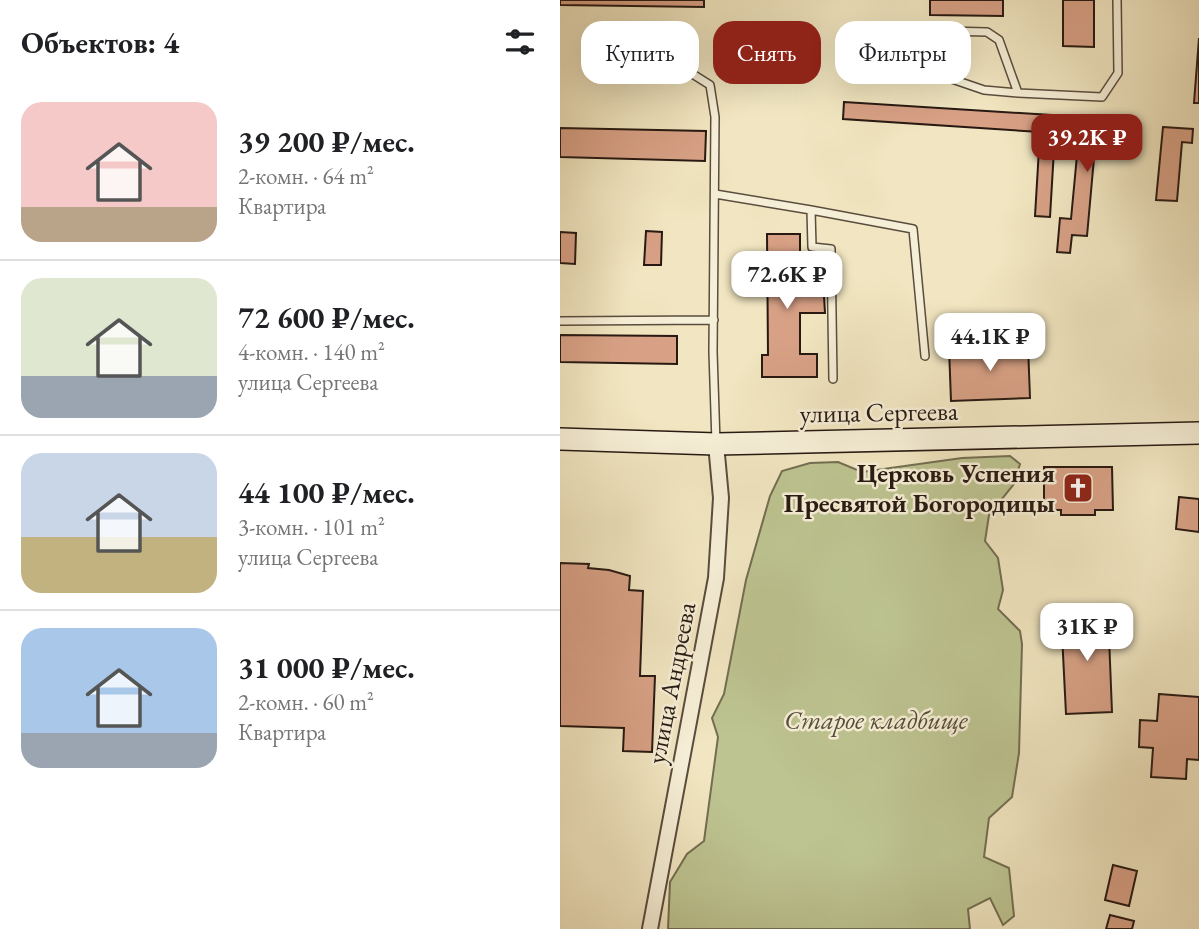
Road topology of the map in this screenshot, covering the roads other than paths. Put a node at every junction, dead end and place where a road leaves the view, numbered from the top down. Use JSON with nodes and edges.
{"nodes":[{"id":1,"x":1118,"y":0,"type":"edge"},
{"id":2,"x":971,"y":32,"type":"edge"},
{"id":3,"x":699,"y":78,"type":"edge"},
{"id":4,"x":968,"y":84,"type":"edge"},
{"id":5,"x":1018,"y":93,"type":"junction"},
{"id":6,"x":715,"y":194,"type":"junction"},
{"id":7,"x":811,"y":210,"type":"junction"},
{"id":8,"x":714,"y":320,"type":"junction"},
{"id":9,"x":560,"y":321,"type":"edge"},
{"id":10,"x":925,"y":356,"type":"dead end"},
{"id":11,"x":834,"y":379,"type":"dead end"},
{"id":12,"x":1199,"y":433,"type":"edge"},
{"id":13,"x":560,"y":439,"type":"edge"},
{"id":14,"x":716,"y":444,"type":"junction"},
{"id":15,"x":651,"y":929,"type":"edge"}],
"edges":[{"from":1,"to":5,"type":"lane"},
{"from":2,"to":5,"type":"lane"},
{"from":3,"to":6,"type":"lane"},
{"from":4,"to":5,"type":"lane"},
{"from":6,"to":7,"type":"lane"},
{"from":6,"to":8,"type":"lane"},
{"from":7,"to":10,"type":"lane"},
{"from":7,"to":11,"type":"lane"},
{"from":8,"to":9,"type":"lane"},
{"from":8,"to":14,"type":"lane"},
{"from":12,"to":14,"type":"main road","name":"улица Сергеева"},
{"from":13,"to":14,"type":"main road","name":"улица Сергеева"},
{"from":14,"to":15,"type":"street","name":"улица Андреева"}]}
